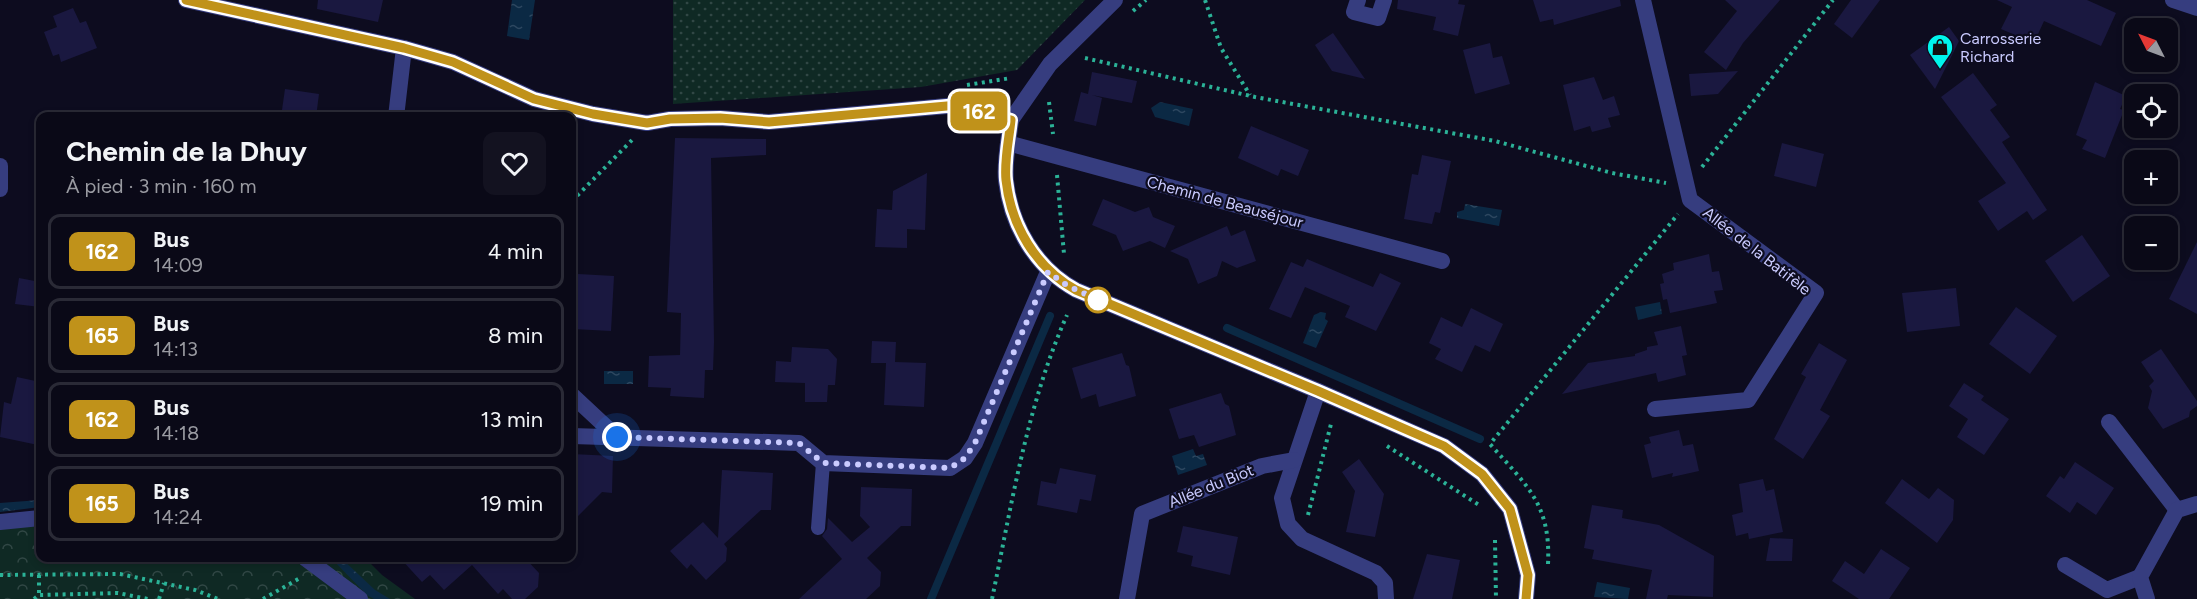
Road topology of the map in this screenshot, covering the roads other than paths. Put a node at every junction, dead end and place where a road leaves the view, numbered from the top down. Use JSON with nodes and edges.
{"nodes":[{"id":1,"x":186,"y":0,"type":"edge"},
{"id":2,"x":1115,"y":0,"type":"edge"},
{"id":3,"x":1358,"y":0,"type":"edge"},
{"id":4,"x":1384,"y":0,"type":"edge"},
{"id":5,"x":1643,"y":0,"type":"edge"},
{"id":6,"x":2173,"y":0,"type":"edge"},
{"id":7,"x":2197,"y":8,"type":"edge"},
{"id":8,"x":404,"y":48,"type":"junction"},
{"id":9,"x":397,"y":112,"type":"edge"},
{"id":10,"x":1011,"y":120,"type":"junction"},
{"id":11,"x":1008,"y":143,"type":"junction"},
{"id":12,"x":0,"y":166,"type":"edge"},
{"id":13,"x":0,"y":189,"type":"edge"},
{"id":14,"x":1442,"y":261,"type":"dead end"},
{"id":15,"x":1048,"y":272,"type":"junction"},
{"id":16,"x":1318,"y":391,"type":"junction"},
{"id":17,"x":576,"y":399,"type":"edge"},
{"id":18,"x":1655,"y":409,"type":"dead end"},
{"id":19,"x":2109,"y":422,"type":"dead end"},
{"id":20,"x":576,"y":436,"type":"edge"},
{"id":21,"x":617,"y":437,"type":"junction"},
{"id":22,"x":1294,"y":460,"type":"junction"},
{"id":23,"x":823,"y":463,"type":"junction"},
{"id":24,"x":2197,"y":504,"type":"edge"},
{"id":25,"x":2177,"y":510,"type":"junction"},
{"id":26,"x":36,"y":518,"type":"edge"},
{"id":27,"x":0,"y":522,"type":"edge"},
{"id":28,"x":818,"y":528,"type":"dead end"},
{"id":29,"x":312,"y":562,"type":"edge"},
{"id":30,"x":2065,"y":565,"type":"dead end"},
{"id":31,"x":2140,"y":577,"type":"junction"},
{"id":32,"x":360,"y":599,"type":"edge"},
{"id":33,"x":1127,"y":599,"type":"edge"},
{"id":34,"x":1386,"y":599,"type":"edge"},
{"id":35,"x":1526,"y":599,"type":"edge"},
{"id":36,"x":2148,"y":599,"type":"edge"}],
"edges":[{"from":1,"to":8,"type":"street"},
{"from":2,"to":10,"type":"street"},
{"from":3,"to":4,"type":"street"},
{"from":5,"to":18,"type":"street","name":"Allée de la Batifèle"},
{"from":6,"to":7,"type":"street"},
{"from":8,"to":9,"type":"street"},
{"from":8,"to":10,"type":"street"},
{"from":10,"to":11,"type":"street"},
{"from":11,"to":14,"type":"street","name":"Chemin de Beauséjour"},
{"from":11,"to":15,"type":"street"},
{"from":12,"to":13,"type":"street"},
{"from":15,"to":16,"type":"street"},
{"from":15,"to":23,"type":"street"},
{"from":16,"to":22,"type":"street"},
{"from":16,"to":35,"type":"street"},
{"from":17,"to":21,"type":"street"},
{"from":19,"to":25,"type":"street"},
{"from":20,"to":21,"type":"street"},
{"from":21,"to":23,"type":"street"},
{"from":22,"to":33,"type":"street","name":"Allée du Biot"},
{"from":22,"to":34,"type":"street"},
{"from":23,"to":28,"type":"lane"},
{"from":24,"to":25,"type":"street"},
{"from":25,"to":31,"type":"street"},
{"from":26,"to":27,"type":"street"},
{"from":29,"to":32,"type":"street"},
{"from":30,"to":31,"type":"street"},
{"from":31,"to":36,"type":"street"}]}
